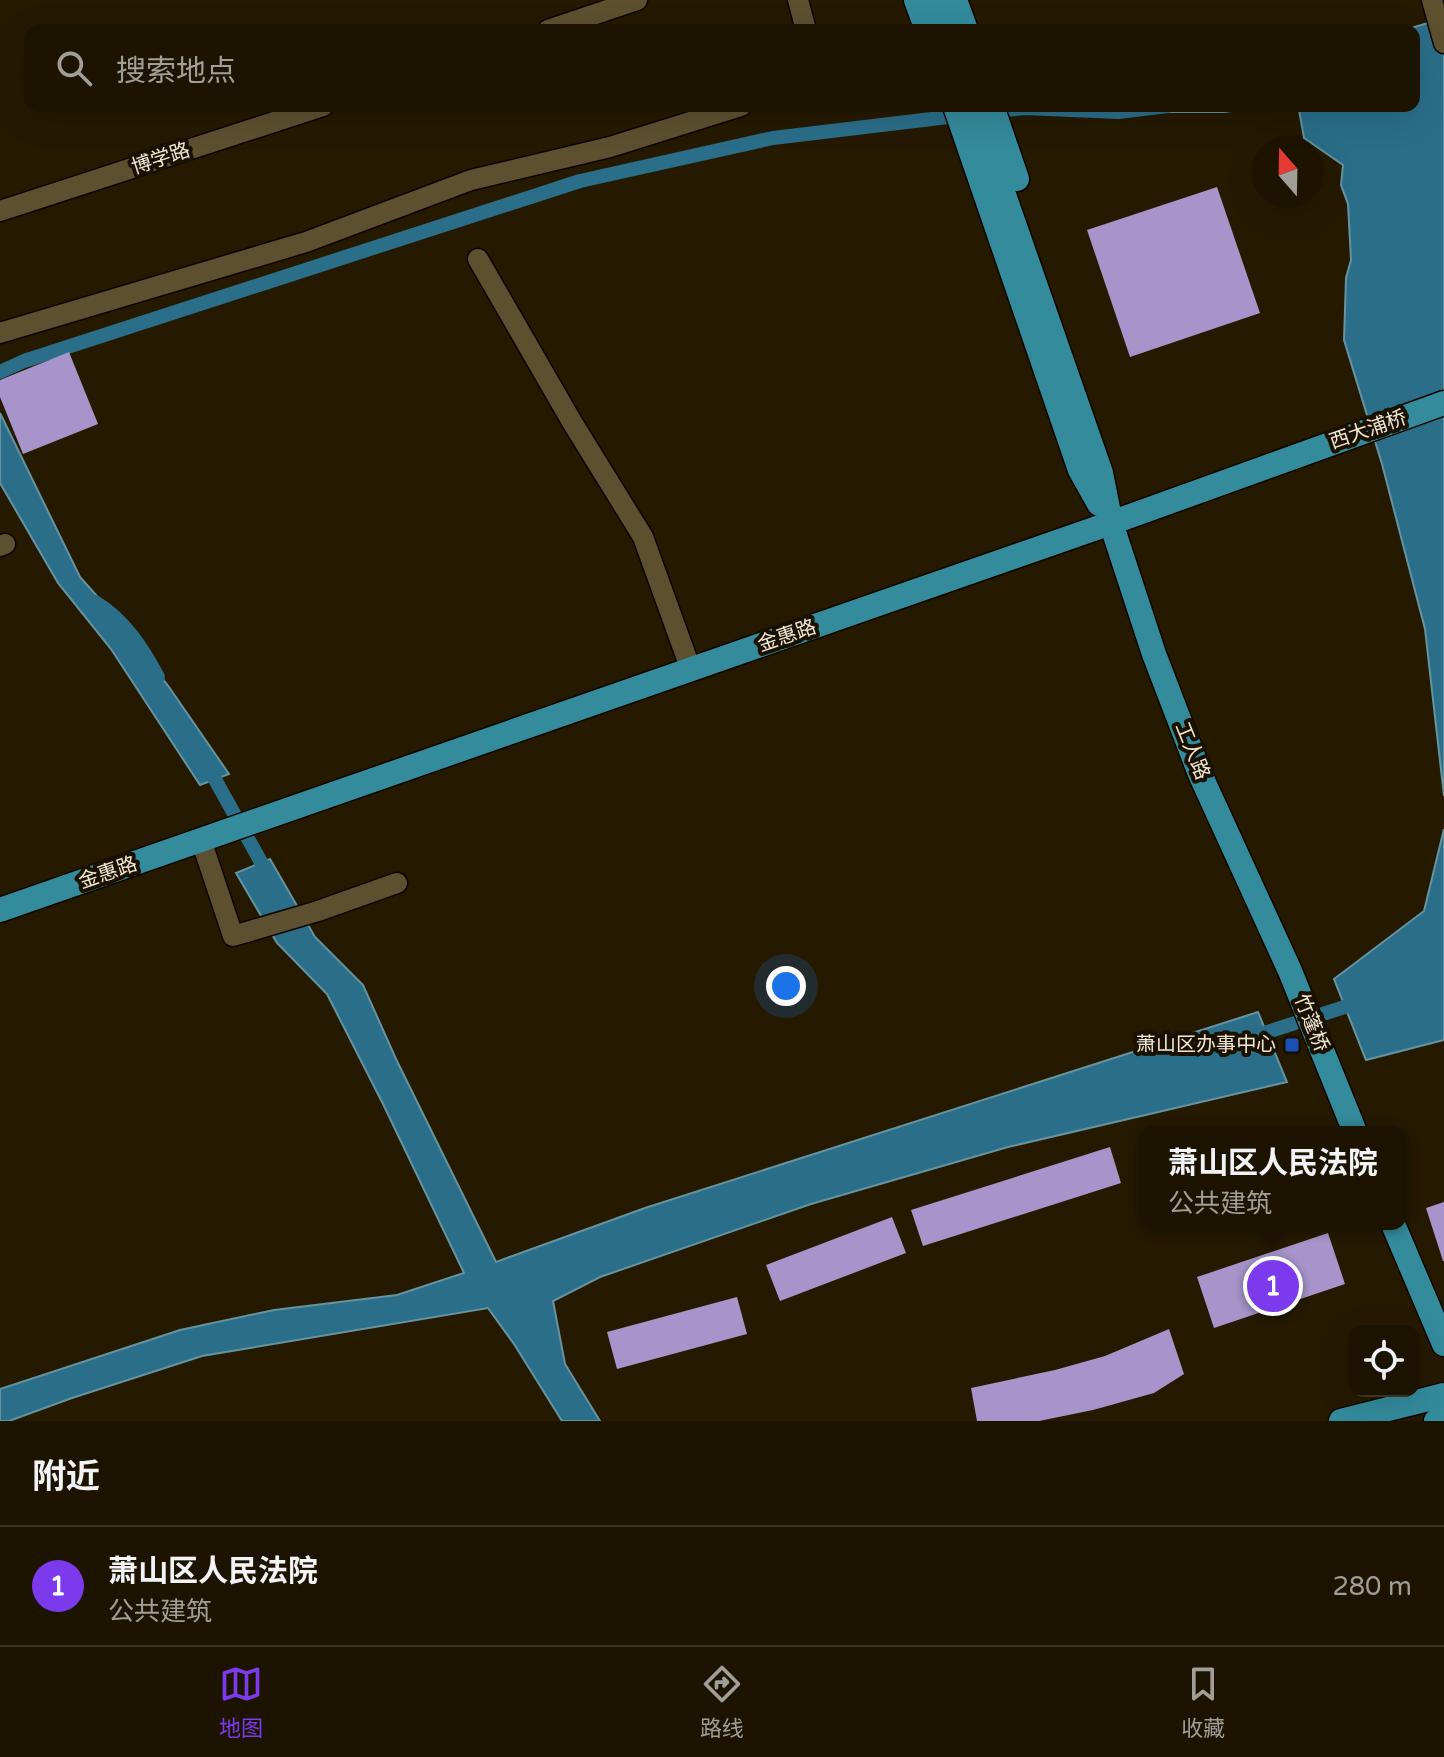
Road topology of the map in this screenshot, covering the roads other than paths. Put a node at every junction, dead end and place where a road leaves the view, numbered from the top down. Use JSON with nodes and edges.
{"nodes":[{"id":1,"x":637,"y":0,"type":"edge"},
{"id":2,"x":798,"y":0,"type":"edge"},
{"id":3,"x":905,"y":0,"type":"edge"},
{"id":4,"x":916,"y":0,"type":"edge"},
{"id":5,"x":935,"y":0,"type":"edge"},
{"id":6,"x":955,"y":0,"type":"edge"},
{"id":7,"x":1432,"y":0,"type":"edge"},
{"id":8,"x":566,"y":24,"type":"edge"},
{"id":9,"x":804,"y":24,"type":"edge"},
{"id":10,"x":913,"y":24,"type":"edge"},
{"id":11,"x":925,"y":24,"type":"edge"},
{"id":12,"x":944,"y":24,"type":"edge"},
{"id":13,"x":964,"y":24,"type":"edge"},
{"id":14,"x":1444,"y":43,"type":"edge"},
{"id":15,"x":305,"y":112,"type":"edge"},
{"id":16,"x":722,"y":112,"type":"edge"},
{"id":17,"x":943,"y":112,"type":"edge"},
{"id":18,"x":958,"y":112,"type":"edge"},
{"id":19,"x":975,"y":112,"type":"edge"},
{"id":20,"x":996,"y":116,"type":"edge"},
{"id":21,"x":0,"y":211,"type":"edge"},
{"id":22,"x":1010,"y":236,"type":"junction"},
{"id":23,"x":478,"y":259,"type":"dead end"},
{"id":24,"x":0,"y":333,"type":"edge"},
{"id":25,"x":1044,"y":336,"type":"junction"},
{"id":26,"x":1444,"y":403,"type":"edge"},
{"id":27,"x":1292,"y":457,"type":"joint"},
{"id":28,"x":1111,"y":523,"type":"junction"},
{"id":29,"x":691,"y":670,"type":"junction"},
{"id":30,"x":208,"y":838,"type":"junction"},
{"id":31,"x":397,"y":883,"type":"dead end"},
{"id":32,"x":0,"y":910,"type":"edge"},
{"id":33,"x":1290,"y":971,"type":"joint"},
{"id":34,"x":1353,"y":1126,"type":"edge"},
{"id":35,"x":1396,"y":1230,"type":"edge"},
{"id":36,"x":1444,"y":1344,"type":"edge"},
{"id":37,"x":1444,"y":1395,"type":"edge"},
{"id":38,"x":1444,"y":1419,"type":"edge"},
{"id":39,"x":1341,"y":1421,"type":"edge"},
{"id":40,"x":1436,"y":1421,"type":"edge"}],
"edges":[{"from":1,"to":8,"type":"street"},
{"from":2,"to":9,"type":"street"},
{"from":3,"to":10,"type":"main road"},
{"from":4,"to":11,"type":"main road"},
{"from":5,"to":12,"type":"main road"},
{"from":6,"to":13,"type":"main road"},
{"from":7,"to":14,"type":"street"},
{"from":15,"to":21,"type":"street","name":"博学路"},
{"from":16,"to":24,"type":"street"},
{"from":17,"to":25,"type":"main road"},
{"from":18,"to":22,"type":"main road"},
{"from":19,"to":22,"type":"main road"},
{"from":20,"to":25,"type":"main road"},
{"from":22,"to":25,"type":"main road","name":"工人路"},
{"from":23,"to":29,"type":"street"},
{"from":25,"to":28,"type":"main road","name":"工人路"},
{"from":26,"to":27,"type":"main road","name":"西大浦桥"},
{"from":27,"to":28,"type":"main road","name":"金惠路"},
{"from":28,"to":29,"type":"main road","name":"金惠路"},
{"from":28,"to":33,"type":"main road","name":"工人路"},
{"from":29,"to":30,"type":"main road","name":"金惠路"},
{"from":30,"to":31,"type":"street"},
{"from":30,"to":32,"type":"main road","name":"金惠路"},
{"from":33,"to":34,"type":"main road","name":"竹蓬桥"},
{"from":35,"to":36,"type":"main road"},
{"from":37,"to":39,"type":"main road"},
{"from":38,"to":40,"type":"main road"}]}
